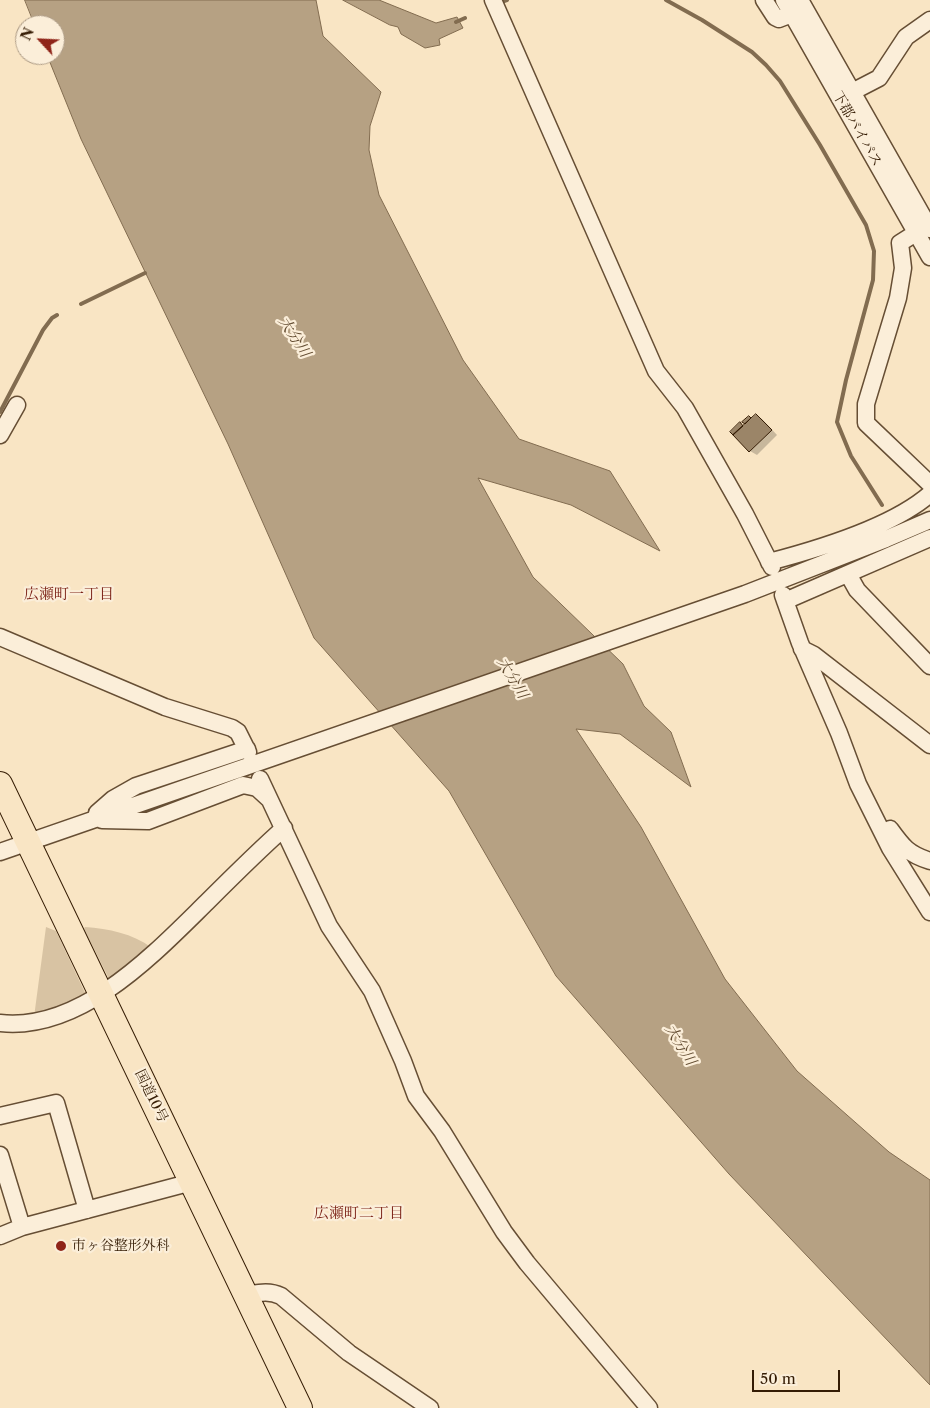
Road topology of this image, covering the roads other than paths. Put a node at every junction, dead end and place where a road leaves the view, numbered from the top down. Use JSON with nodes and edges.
{"nodes":[{"id":1,"x":492,"y":0,"type":"edge"},
{"id":2,"x":764,"y":0,"type":"edge"},
{"id":3,"x":792,"y":5,"type":"edge"},
{"id":4,"x":930,"y":20,"type":"edge"},
{"id":5,"x":852,"y":92,"type":"junction"},
{"id":6,"x":926,"y":228,"type":"edge"},
{"id":7,"x":930,"y":257,"type":"edge"},
{"id":8,"x":17,"y":405,"type":"dead end"},
{"id":9,"x":0,"y":435,"type":"edge"},
{"id":10,"x":930,"y":484,"type":"edge"},
{"id":11,"x":930,"y":494,"type":"edge"},
{"id":12,"x":930,"y":520,"type":"edge"},
{"id":13,"x":930,"y":538,"type":"edge"},
{"id":14,"x":848,"y":574,"type":"junction"},
{"id":15,"x":0,"y":637,"type":"edge"},
{"id":16,"x":802,"y":649,"type":"junction"},
{"id":17,"x":930,"y":666,"type":"edge"},
{"id":18,"x":930,"y":745,"type":"edge"},
{"id":19,"x":260,"y":778,"type":"dead end"},
{"id":20,"x":0,"y":784,"type":"edge"},
{"id":21,"x":271,"y":803,"type":"junction"},
{"id":22,"x":872,"y":815,"type":"junction"},
{"id":23,"x":90,"y":820,"type":"junction"},
{"id":24,"x":284,"y":828,"type":"junction"},
{"id":25,"x":28,"y":841,"type":"junction"},
{"id":26,"x":0,"y":852,"type":"edge"},
{"id":27,"x":930,"y":861,"type":"edge"},
{"id":28,"x":930,"y":912,"type":"edge"},
{"id":29,"x":101,"y":993,"type":"junction"},
{"id":30,"x":0,"y":1022,"type":"edge"},
{"id":31,"x":0,"y":1116,"type":"edge"},
{"id":32,"x":0,"y":1156,"type":"edge"},
{"id":33,"x":192,"y":1182,"type":"junction"},
{"id":34,"x":86,"y":1210,"type":"junction"},
{"id":35,"x":22,"y":1228,"type":"junction"},
{"id":36,"x":0,"y":1236,"type":"edge"},
{"id":37,"x":245,"y":1295,"type":"junction"},
{"id":38,"x":300,"y":1408,"type":"edge"},
{"id":39,"x":430,"y":1408,"type":"edge"},
{"id":40,"x":649,"y":1408,"type":"edge"}],
"edges":[{"from":1,"to":11,"type":"street"},
{"from":2,"to":3,"type":"street"},
{"from":3,"to":5,"type":"street"},
{"from":3,"to":6,"type":"street","name":"下郡バイパス"},
{"from":4,"to":5,"type":"street"},
{"from":5,"to":6,"type":"street"},
{"from":6,"to":7,"type":"street","name":"下郡バイパス"},
{"from":6,"to":10,"type":"street"},
{"from":8,"to":9,"type":"street"},
{"from":12,"to":23,"type":"street"},
{"from":13,"to":14,"type":"street"},
{"from":14,"to":16,"type":"street"},
{"from":14,"to":17,"type":"street"},
{"from":15,"to":23,"type":"street"},
{"from":16,"to":18,"type":"street"},
{"from":16,"to":22,"type":"street"},
{"from":19,"to":21,"type":"street"},
{"from":20,"to":25,"type":"highway","name":"国道10号"},
{"from":21,"to":23,"type":"street"},
{"from":21,"to":24,"type":"street"},
{"from":22,"to":27,"type":"street"},
{"from":22,"to":28,"type":"street"},
{"from":23,"to":25,"type":"street"},
{"from":24,"to":29,"type":"street"},
{"from":24,"to":40,"type":"street"},
{"from":25,"to":26,"type":"street"},
{"from":25,"to":29,"type":"highway","name":"国道10号"},
{"from":29,"to":30,"type":"street"},
{"from":29,"to":33,"type":"highway","name":"国道10号"},
{"from":31,"to":34,"type":"street"},
{"from":32,"to":35,"type":"street"},
{"from":33,"to":34,"type":"street"},
{"from":33,"to":37,"type":"highway","name":"国道10号"},
{"from":34,"to":35,"type":"street"},
{"from":35,"to":36,"type":"street"},
{"from":37,"to":38,"type":"highway","name":"国道10号"},
{"from":37,"to":39,"type":"street"}]}
